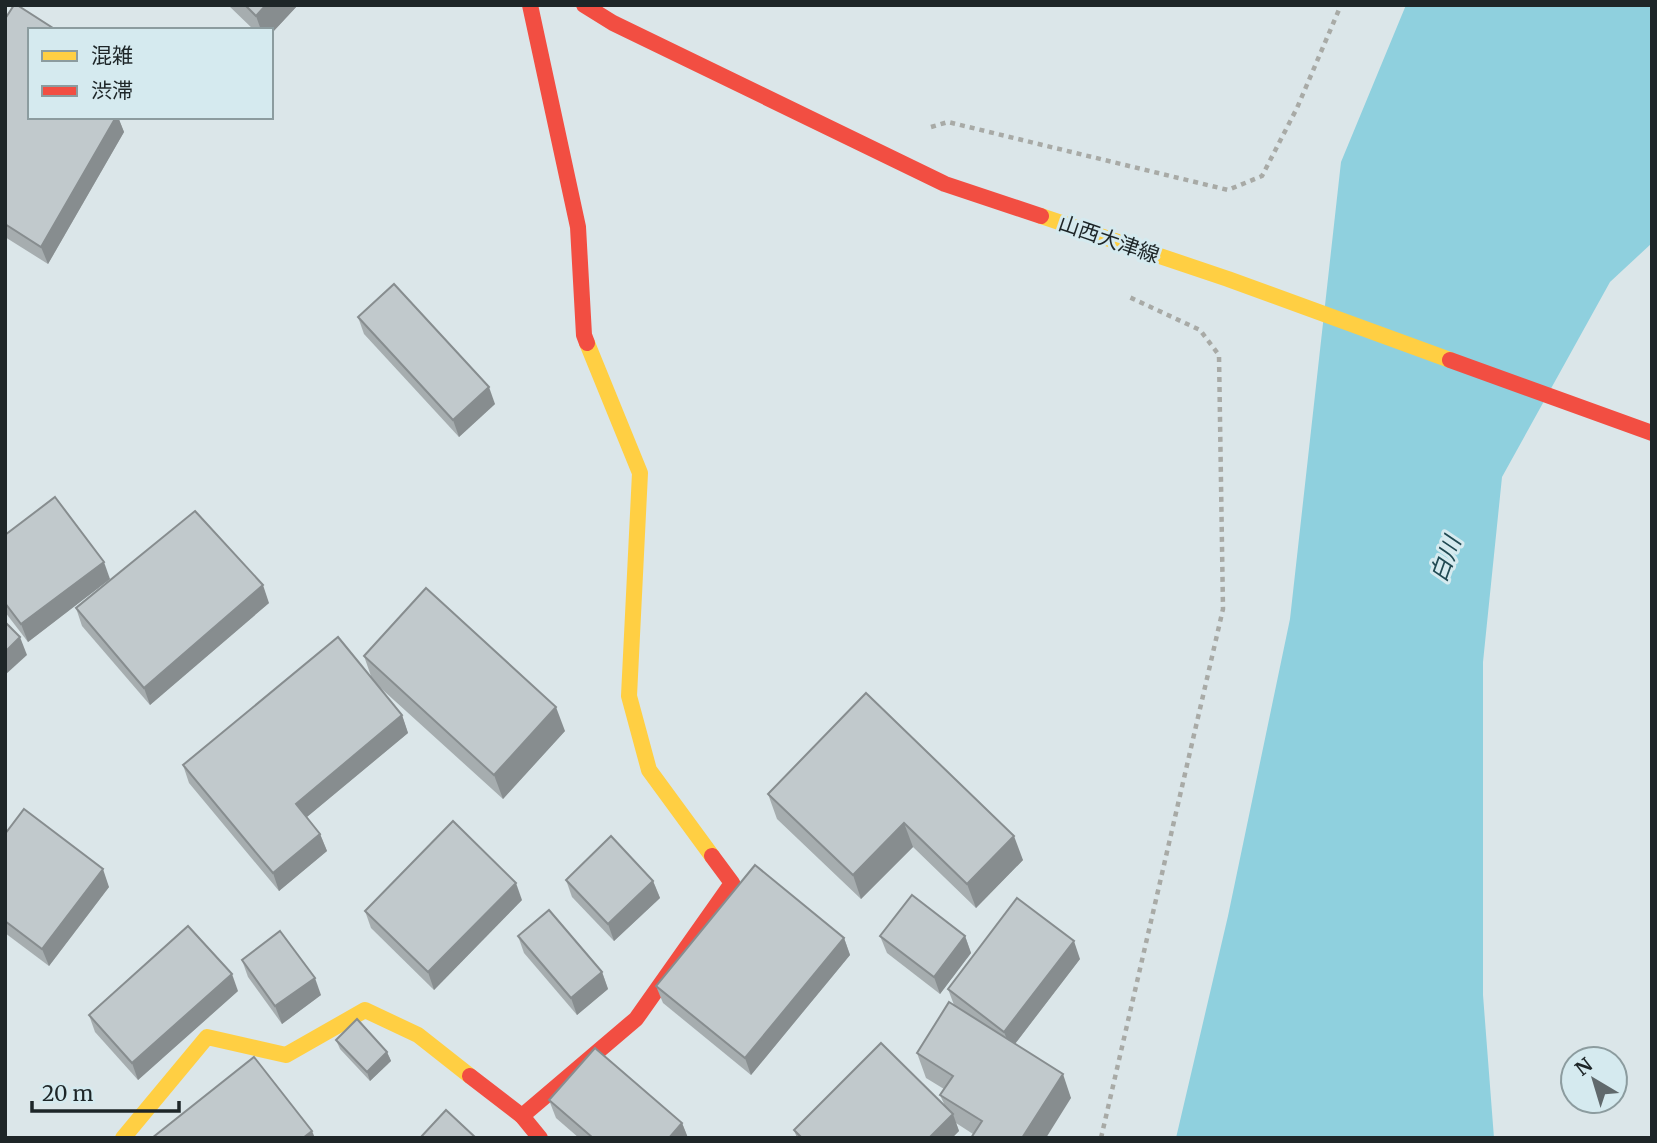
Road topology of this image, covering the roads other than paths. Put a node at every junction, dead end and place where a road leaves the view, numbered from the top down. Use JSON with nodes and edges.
{"nodes":[{"id":1,"x":530,"y":5,"type":"edge"},
{"id":2,"x":584,"y":5,"type":"edge"},
{"id":3,"x":1652,"y":433,"type":"edge"},
{"id":4,"x":522,"y":1116,"type":"junction"},
{"id":5,"x":123,"y":1138,"type":"edge"},
{"id":6,"x":541,"y":1138,"type":"edge"}],
"edges":[{"from":1,"to":4,"type":"street"},
{"from":2,"to":3,"type":"street","name":"山西大津線"},
{"from":4,"to":5,"type":"street"},
{"from":4,"to":6,"type":"street"}]}
